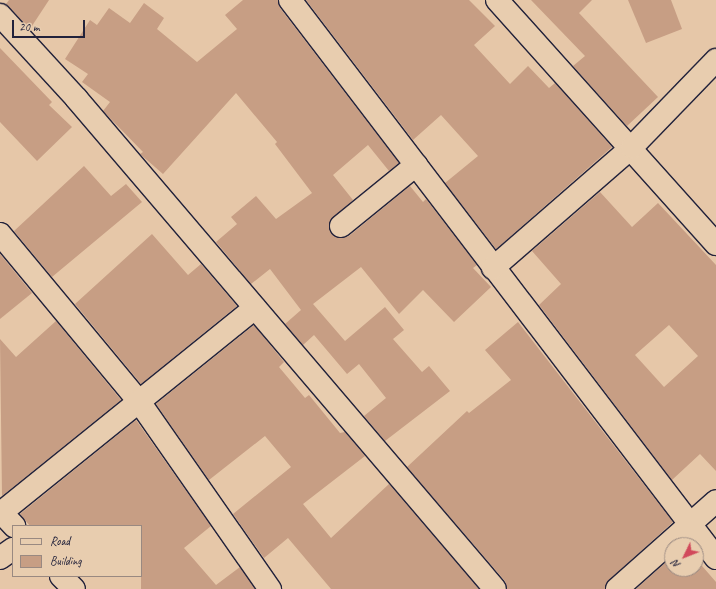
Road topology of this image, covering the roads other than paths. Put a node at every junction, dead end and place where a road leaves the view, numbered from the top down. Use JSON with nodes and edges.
{"nodes":[{"id":1,"x":290,"y":0,"type":"edge"},
{"id":2,"x":509,"y":4,"type":"edge"},
{"id":3,"x":0,"y":15,"type":"edge"},
{"id":4,"x":716,"y":60,"type":"edge"},
{"id":5,"x":632,"y":147,"type":"junction"},
{"id":6,"x":416,"y":165,"type":"junction"},
{"id":7,"x":342,"y":226,"type":"dead end"},
{"id":8,"x":0,"y":234,"type":"edge"},
{"id":9,"x":716,"y":244,"type":"edge"},
{"id":10,"x":493,"y":268,"type":"junction"},
{"id":11,"x":255,"y":308,"type":"junction"},
{"id":12,"x":138,"y":400,"type":"junction"},
{"id":13,"x":716,"y":501,"type":"edge"},
{"id":14,"x":5,"y":516,"type":"edge"},
{"id":15,"x":689,"y":526,"type":"junction"},
{"id":16,"x":12,"y":550,"type":"edge"},
{"id":17,"x":0,"y":558,"type":"edge"},
{"id":18,"x":716,"y":558,"type":"edge"},
{"id":19,"x":62,"y":577,"type":"edge"},
{"id":20,"x":74,"y":589,"type":"edge"},
{"id":21,"x":270,"y":589,"type":"edge"},
{"id":22,"x":495,"y":589,"type":"edge"},
{"id":23,"x":617,"y":589,"type":"edge"}],
"edges":[{"from":1,"to":6,"type":"street"},
{"from":2,"to":5,"type":"street"},
{"from":3,"to":11,"type":"street"},
{"from":4,"to":5,"type":"street"},
{"from":5,"to":9,"type":"street"},
{"from":5,"to":10,"type":"street"},
{"from":6,"to":7,"type":"street"},
{"from":6,"to":10,"type":"street"},
{"from":8,"to":12,"type":"street"},
{"from":10,"to":15,"type":"street"},
{"from":11,"to":12,"type":"street"},
{"from":11,"to":22,"type":"street"},
{"from":12,"to":14,"type":"street"},
{"from":12,"to":21,"type":"street"},
{"from":13,"to":15,"type":"street"},
{"from":15,"to":18,"type":"street"},
{"from":15,"to":23,"type":"street"},
{"from":16,"to":17,"type":"street"},
{"from":19,"to":20,"type":"street"}]}
